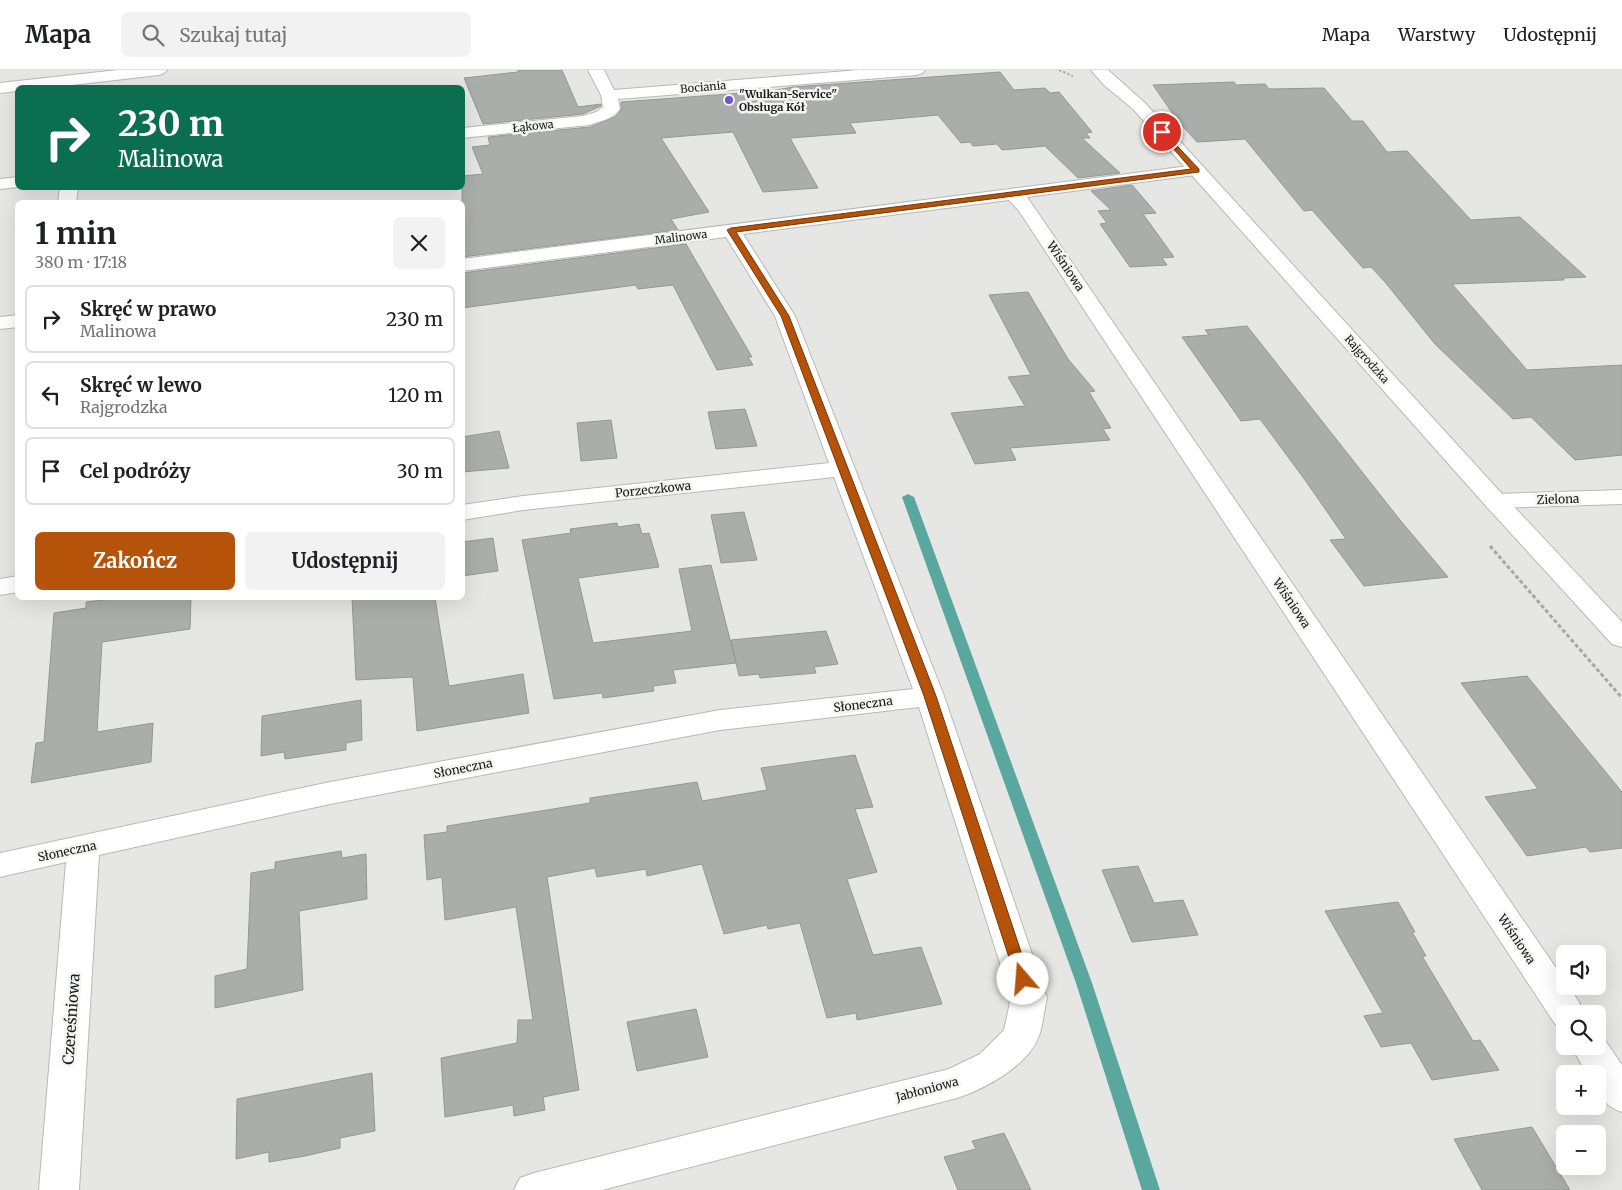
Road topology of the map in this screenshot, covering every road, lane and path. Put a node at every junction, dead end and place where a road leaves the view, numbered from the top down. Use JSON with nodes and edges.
{"nodes":[{"id":1,"x":159,"y":70,"type":"edge"},
{"id":2,"x":596,"y":70,"type":"edge"},
{"id":3,"x":917,"y":70,"type":"edge"},
{"id":4,"x":1083,"y":70,"type":"edge"},
{"id":5,"x":1104,"y":76,"type":"edge"},
{"id":6,"x":80,"y":78,"type":"edge"},
{"id":7,"x":24,"y":85,"type":"edge"},
{"id":8,"x":15,"y":86,"type":"edge"},
{"id":9,"x":0,"y":88,"type":"edge"},
{"id":10,"x":609,"y":95,"type":"junction"},
{"id":11,"x":465,"y":134,"type":"edge"},
{"id":12,"x":1197,"y":170,"type":"junction"},
{"id":13,"x":15,"y":182,"type":"edge"},
{"id":14,"x":0,"y":184,"type":"edge"},
{"id":15,"x":1013,"y":193,"type":"junction"},
{"id":16,"x":731,"y":230,"type":"junction"},
{"id":17,"x":465,"y":264,"type":"edge"},
{"id":18,"x":15,"y":321,"type":"edge"},
{"id":19,"x":0,"y":323,"type":"edge"},
{"id":20,"x":843,"y":469,"type":"junction"},
{"id":21,"x":1622,"y":496,"type":"edge"},
{"id":22,"x":1494,"y":501,"type":"junction"},
{"id":23,"x":465,"y":513,"type":"edge"},
{"id":24,"x":15,"y":584,"type":"edge"},
{"id":25,"x":0,"y":587,"type":"edge"},
{"id":26,"x":1622,"y":638,"type":"edge"},
{"id":27,"x":930,"y":696,"type":"junction"},
{"id":28,"x":82,"y":847,"type":"junction"},
{"id":29,"x":0,"y":865,"type":"edge"},
{"id":30,"x":1562,"y":1005,"type":"edge"},
{"id":31,"x":1595,"y":1055,"type":"edge"},
{"id":32,"x":1622,"y":1096,"type":"edge"},
{"id":33,"x":59,"y":1190,"type":"edge"},
{"id":34,"x":534,"y":1190,"type":"edge"}],
"edges":[{"from":1,"to":6,"type":"street"},
{"from":2,"to":10,"type":"street"},
{"from":3,"to":10,"type":"street","name":"Bociania"},
{"from":4,"to":5,"type":"street","name":"Rajgrodzka"},
{"from":5,"to":12,"type":"street","name":"Rajgrodzka"},
{"from":6,"to":7,"type":"street"},
{"from":8,"to":9,"type":"street"},
{"from":10,"to":11,"type":"street","name":"Łąkowa"},
{"from":12,"to":15,"type":"street","name":"Malinowa"},
{"from":12,"to":22,"type":"street","name":"Rajgrodzka"},
{"from":13,"to":14,"type":"street"},
{"from":15,"to":16,"type":"street","name":"Malinowa"},
{"from":15,"to":30,"type":"street","name":"Wiśniowa"},
{"from":16,"to":17,"type":"street","name":"Malinowa"},
{"from":16,"to":20,"type":"street","name":"Jabłoniowa"},
{"from":18,"to":19,"type":"street"},
{"from":20,"to":23,"type":"street","name":"Porzeczkowa"},
{"from":20,"to":27,"type":"street","name":"Jabłoniowa"},
{"from":21,"to":22,"type":"street","name":"Zielona"},
{"from":22,"to":26,"type":"street","name":"Rajgrodzka"},
{"from":24,"to":25,"type":"street"},
{"from":27,"to":28,"type":"street","name":"Słoneczna"},
{"from":27,"to":34,"type":"street","name":"Jabłoniowa"},
{"from":28,"to":29,"type":"street","name":"Słoneczna"},
{"from":28,"to":33,"type":"street","name":"Czereśniowa"},
{"from":31,"to":32,"type":"street"}]}
